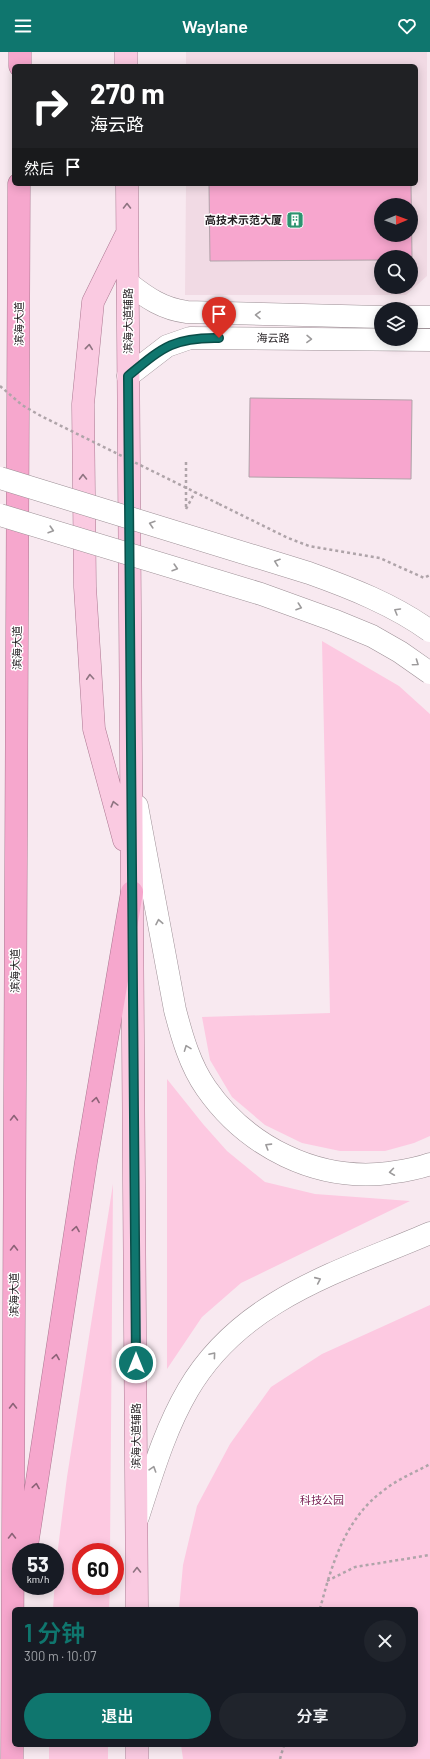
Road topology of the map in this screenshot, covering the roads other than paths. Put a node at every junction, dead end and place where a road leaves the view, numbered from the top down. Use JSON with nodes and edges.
{"nodes":[{"id":1,"x":20,"y":52,"type":"edge"},
{"id":2,"x":126,"y":52,"type":"edge"},
{"id":3,"x":20,"y":64,"type":"edge"},
{"id":4,"x":126,"y":64,"type":"edge"},
{"id":5,"x":20,"y":186,"type":"edge"},
{"id":6,"x":127,"y":186,"type":"edge"},
{"id":7,"x":127,"y":234,"type":"junction"},
{"id":8,"x":128,"y":283,"type":"junction"},
{"id":9,"x":374,"y":316,"type":"edge"},
{"id":10,"x":418,"y":317,"type":"edge"},
{"id":11,"x":430,"y":317,"type":"edge"},
{"id":12,"x":430,"y":340,"type":"edge"},
{"id":13,"x":128,"y":376,"type":"junction"},
{"id":14,"x":0,"y":478,"type":"edge"},
{"id":15,"x":0,"y":515,"type":"edge"},
{"id":16,"x":430,"y":631,"type":"edge"},
{"id":17,"x":430,"y":673,"type":"edge"},
{"id":18,"x":132,"y":777,"type":"junction"},
{"id":19,"x":132,"y":869,"type":"junction"},
{"id":20,"x":132,"y":892,"type":"junction"},
{"id":21,"x":430,"y":1164,"type":"edge"},
{"id":22,"x":430,"y":1233,"type":"edge"},
{"id":23,"x":137,"y":1520,"type":"junction"},
{"id":24,"x":27,"y":1543,"type":"edge"},
{"id":25,"x":19,"y":1595,"type":"edge"},
{"id":26,"x":13,"y":1607,"type":"edge"},
{"id":27,"x":17,"y":1607,"type":"edge"},
{"id":28,"x":137,"y":1607,"type":"edge"},
{"id":29,"x":12,"y":1747,"type":"edge"},
{"id":30,"x":137,"y":1747,"type":"edge"},
{"id":31,"x":12,"y":1759,"type":"edge"},
{"id":32,"x":137,"y":1759,"type":"edge"}],
"edges":[{"from":1,"to":3,"type":"highway"},
{"from":2,"to":4,"type":"main road"},
{"from":26,"to":5,"type":"highway","name":"滨海大道","one_way":true},
{"from":7,"to":6,"type":"main road","name":"滨海大道辅路","one_way":true},
{"from":7,"to":8,"type":"main road","name":"滨海大道辅路"},
{"from":19,"to":7,"type":"main road","one_way":true},
{"from":9,"to":8,"type":"main road","name":"海云路","one_way":true},
{"from":8,"to":13,"type":"main road","name":"滨海大道辅路"},
{"from":10,"to":11,"type":"main road"},
{"from":13,"to":12,"type":"main road","name":"海云路","one_way":true},
{"from":13,"to":18,"type":"main road","name":"滨海大道辅路"},
{"from":16,"to":14,"type":"main road","one_way":true,"bridge":true},
{"from":15,"to":17,"type":"main road","one_way":true,"bridge":true},
{"from":18,"to":19,"type":"main road","name":"滨海大道辅路"},
{"from":21,"to":18,"type":"main road","one_way":true},
{"from":19,"to":20,"type":"main road","name":"滨海大道辅路"},
{"from":20,"to":23,"type":"main road","name":"滨海大道辅路"},
{"from":24,"to":20,"type":"highway","one_way":true},
{"from":23,"to":22,"type":"main road","one_way":true},
{"from":28,"to":23,"type":"main road","name":"滨海大道辅路","one_way":true},
{"from":25,"to":27,"type":"highway"},
{"from":29,"to":31,"type":"highway","name":"滨海大道"},
{"from":30,"to":32,"type":"main road"}]}
